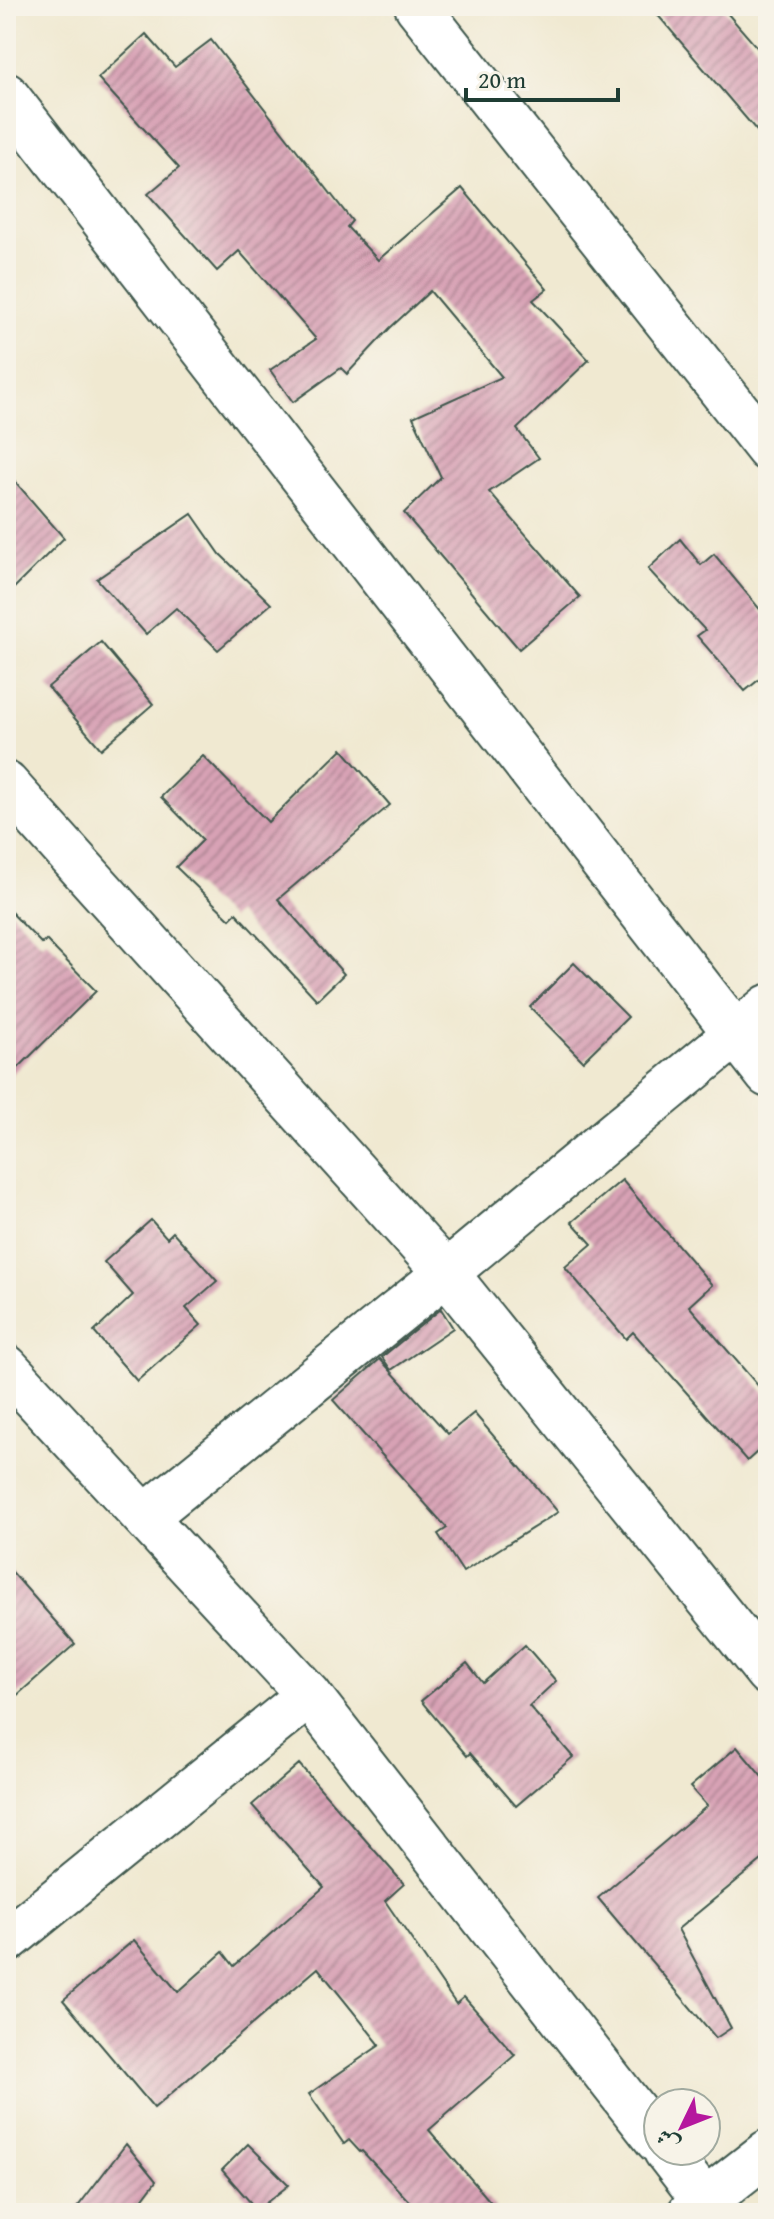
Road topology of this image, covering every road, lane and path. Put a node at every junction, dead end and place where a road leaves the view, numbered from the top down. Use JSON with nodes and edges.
{"nodes":[{"id":1,"x":417,"y":6,"type":"edge"},
{"id":2,"x":6,"y":95,"type":"edge"},
{"id":3,"x":768,"y":449,"type":"edge"},
{"id":4,"x":6,"y":784,"type":"edge"},
{"id":5,"x":752,"y":1020,"type":"edge"},
{"id":6,"x":768,"y":1075,"type":"edge"},
{"id":7,"x":446,"y":1273,"type":"junction"},
{"id":8,"x":6,"y":1367,"type":"edge"},
{"id":9,"x":146,"y":1516,"type":"junction"},
{"id":10,"x":768,"y":1673,"type":"edge"},
{"id":11,"x":309,"y":1695,"type":"junction"},
{"id":12,"x":6,"y":1941,"type":"edge"},
{"id":13,"x":642,"y":2121,"type":"edge"},
{"id":14,"x":768,"y":2152,"type":"edge"},
{"id":15,"x":676,"y":2167,"type":"edge"},
{"id":16,"x":703,"y":2209,"type":"edge"}],
"edges":[{"from":1,"to":3,"type":"street"},
{"from":2,"to":5,"type":"street"},
{"from":4,"to":7,"type":"street"},
{"from":5,"to":6,"type":"street"},
{"from":5,"to":7,"type":"street"},
{"from":7,"to":9,"type":"street"},
{"from":7,"to":10,"type":"street"},
{"from":8,"to":9,"type":"street"},
{"from":9,"to":11,"type":"street"},
{"from":11,"to":12,"type":"street"},
{"from":11,"to":13,"type":"street"},
{"from":14,"to":16,"type":"street"},
{"from":15,"to":16,"type":"street"}]}
